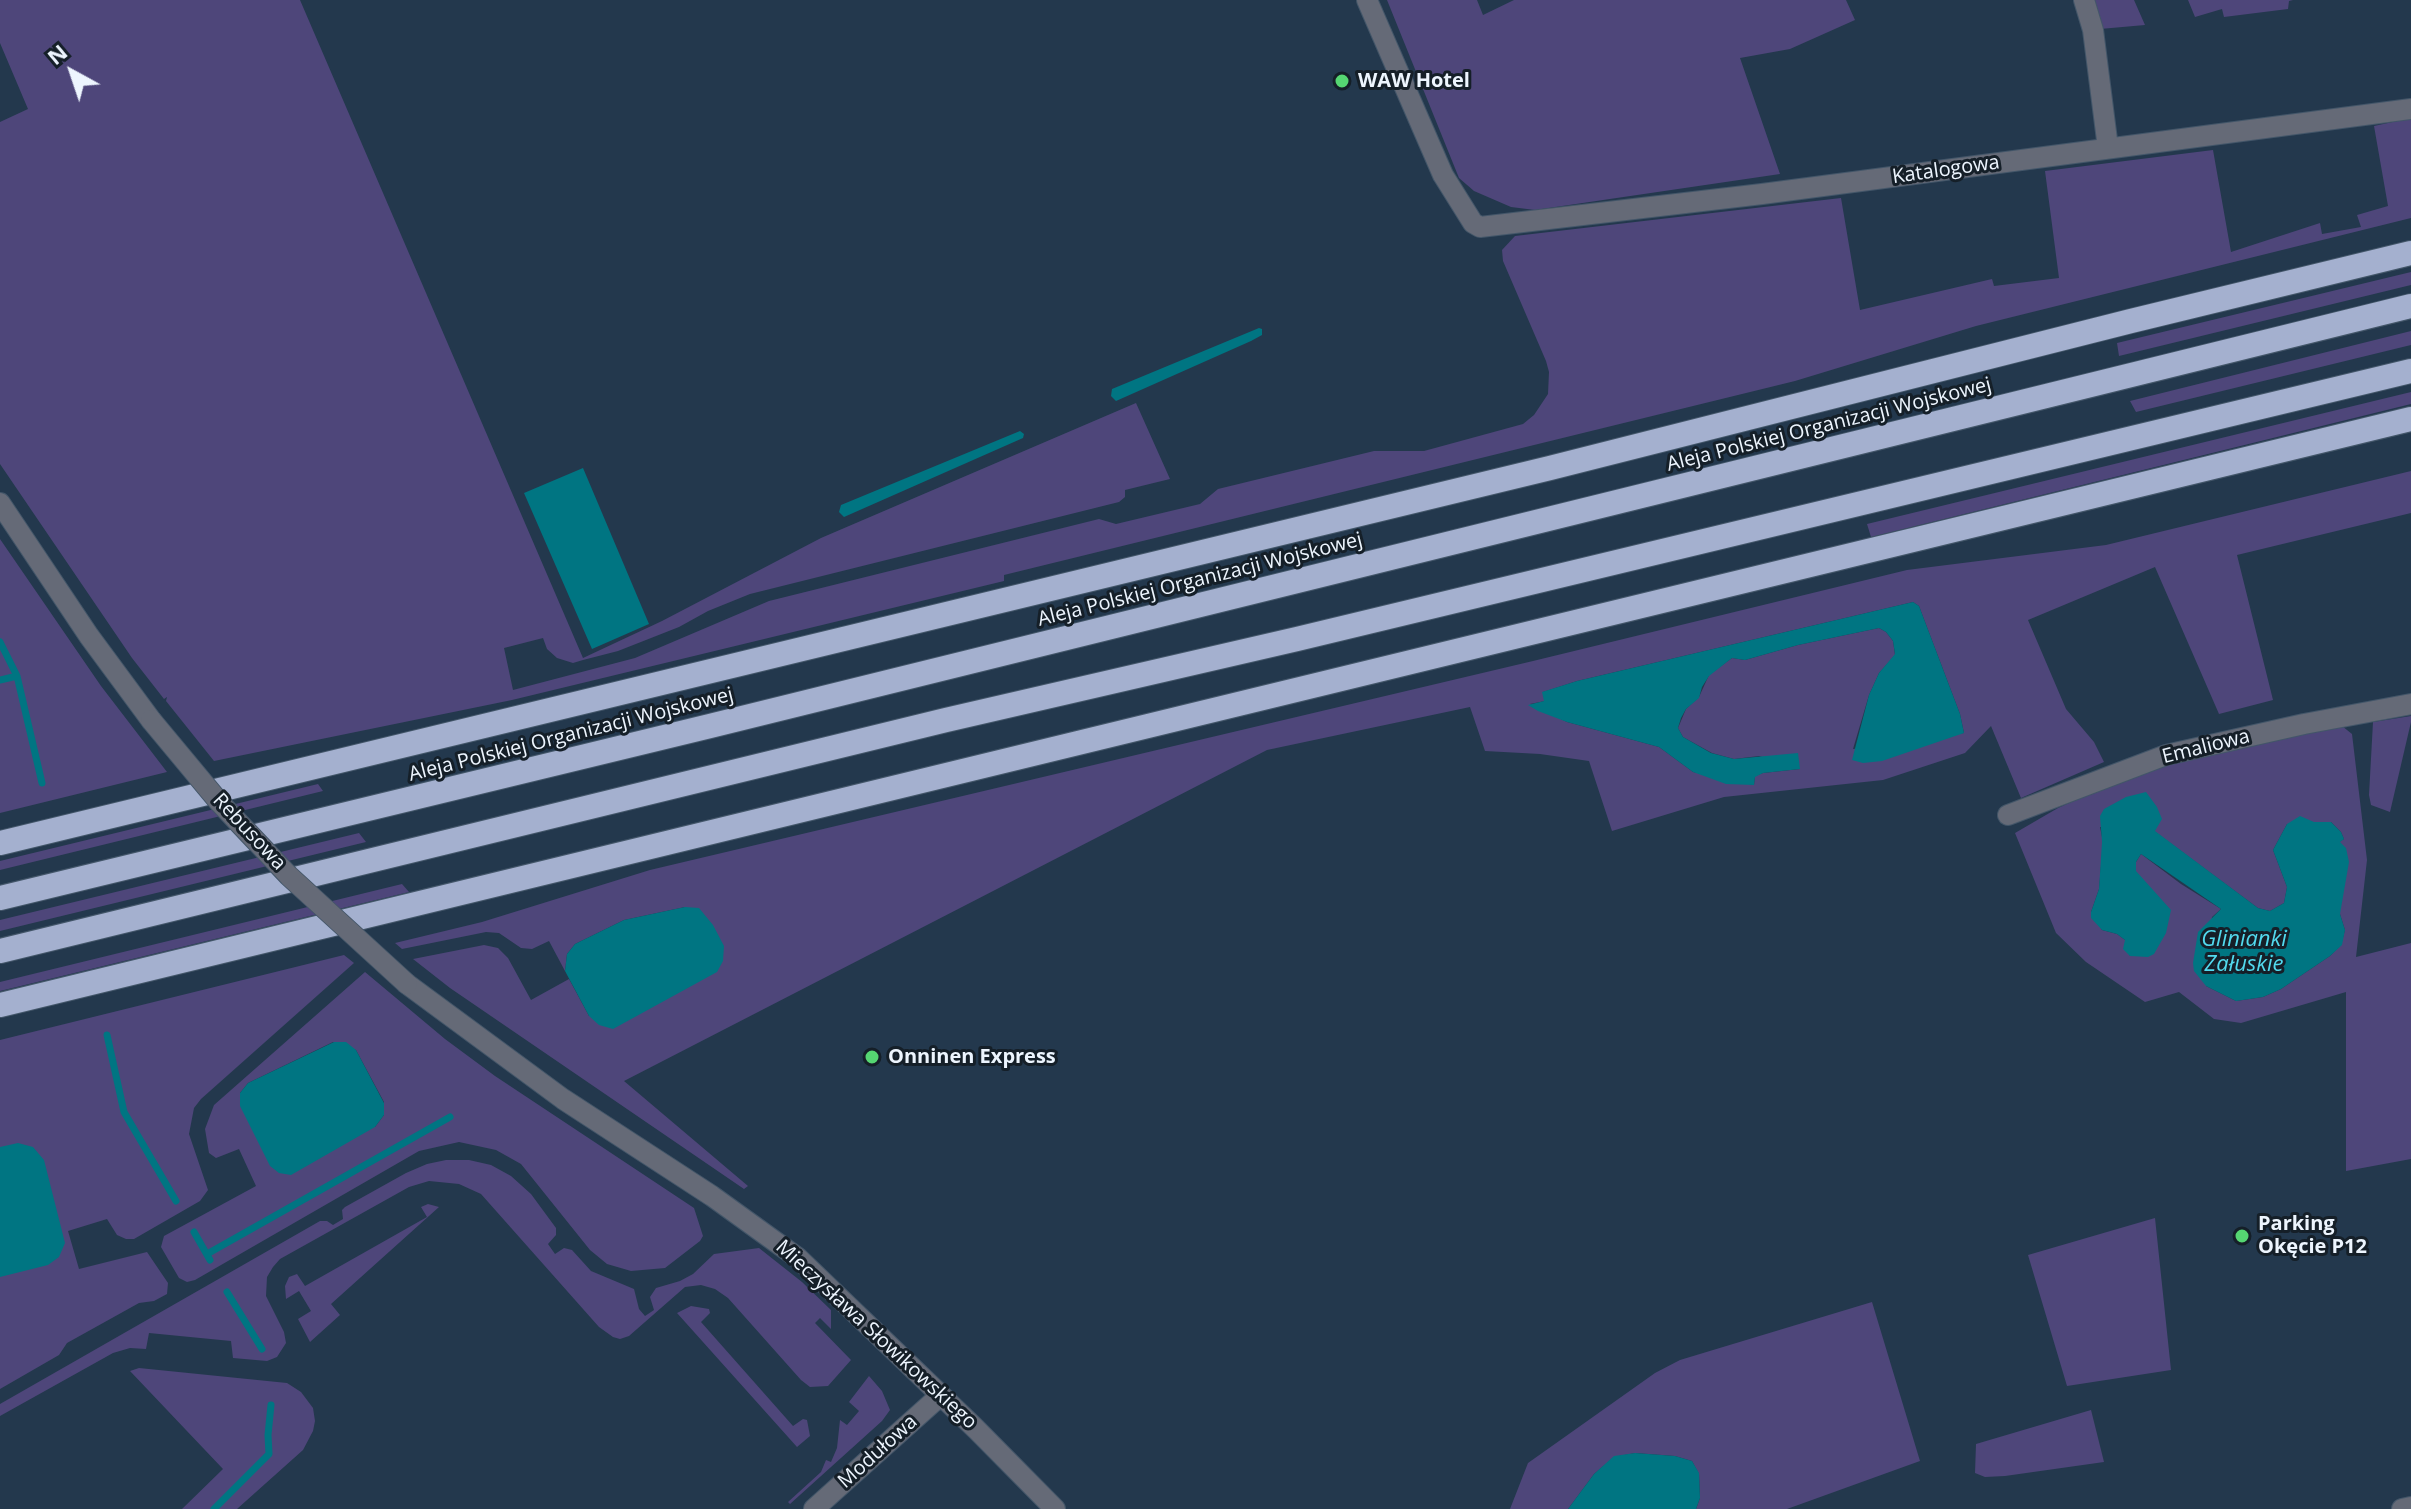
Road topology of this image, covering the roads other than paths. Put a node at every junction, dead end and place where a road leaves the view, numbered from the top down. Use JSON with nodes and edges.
{"nodes":[{"id":1,"x":1367,"y":0,"type":"edge"},
{"id":2,"x":2084,"y":0,"type":"edge"},
{"id":3,"x":2411,"y":109,"type":"edge"},
{"id":4,"x":2108,"y":148,"type":"junction"},
{"id":5,"x":2411,"y":253,"type":"edge"},
{"id":6,"x":2411,"y":306,"type":"edge"},
{"id":7,"x":2411,"y":371,"type":"edge"},
{"id":8,"x":2411,"y":422,"type":"edge"},
{"id":9,"x":0,"y":503,"type":"edge"},
{"id":10,"x":2411,"y":704,"type":"edge"},
{"id":11,"x":2008,"y":815,"type":"dead end"},
{"id":12,"x":0,"y":843,"type":"edge"},
{"id":13,"x":0,"y":898,"type":"edge"},
{"id":14,"x":0,"y":951,"type":"edge"},
{"id":15,"x":53,"y":992,"type":"junction"},
{"id":16,"x":0,"y":1005,"type":"edge"},
{"id":17,"x":0,"y":1015,"type":"edge"},
{"id":18,"x":563,"y":1099,"type":"joint"},
{"id":19,"x":941,"y":1395,"type":"junction"},
{"id":20,"x":2411,"y":1507,"type":"edge"},
{"id":21,"x":814,"y":1509,"type":"edge"},
{"id":22,"x":1055,"y":1509,"type":"edge"},
{"id":23,"x":2402,"y":1509,"type":"edge"}],
"edges":[{"from":1,"to":4,"type":"street","name":"Katalogowa"},
{"from":2,"to":4,"type":"street"},
{"from":3,"to":4,"type":"street","name":"Katalogowa"},
{"from":5,"to":12,"type":"highway"},
{"from":6,"to":13,"type":"highway","name":"Aleja Polskiej Organizacji Wojskowej"},
{"from":7,"to":14,"type":"highway"},
{"from":8,"to":15,"type":"highway"},
{"from":9,"to":18,"type":"street","name":"Rebusowa","bridge":true},
{"from":10,"to":11,"type":"street","name":"Emaliowa"},
{"from":15,"to":16,"type":"highway"},
{"from":15,"to":17,"type":"highway"},
{"from":18,"to":19,"type":"street","name":"Mieczysława Słowikowskiego"},
{"from":19,"to":21,"type":"street","name":"Modułowa"},
{"from":19,"to":22,"type":"street","name":"Mieczysława Słowikowskiego"},
{"from":20,"to":23,"type":"street"}]}
